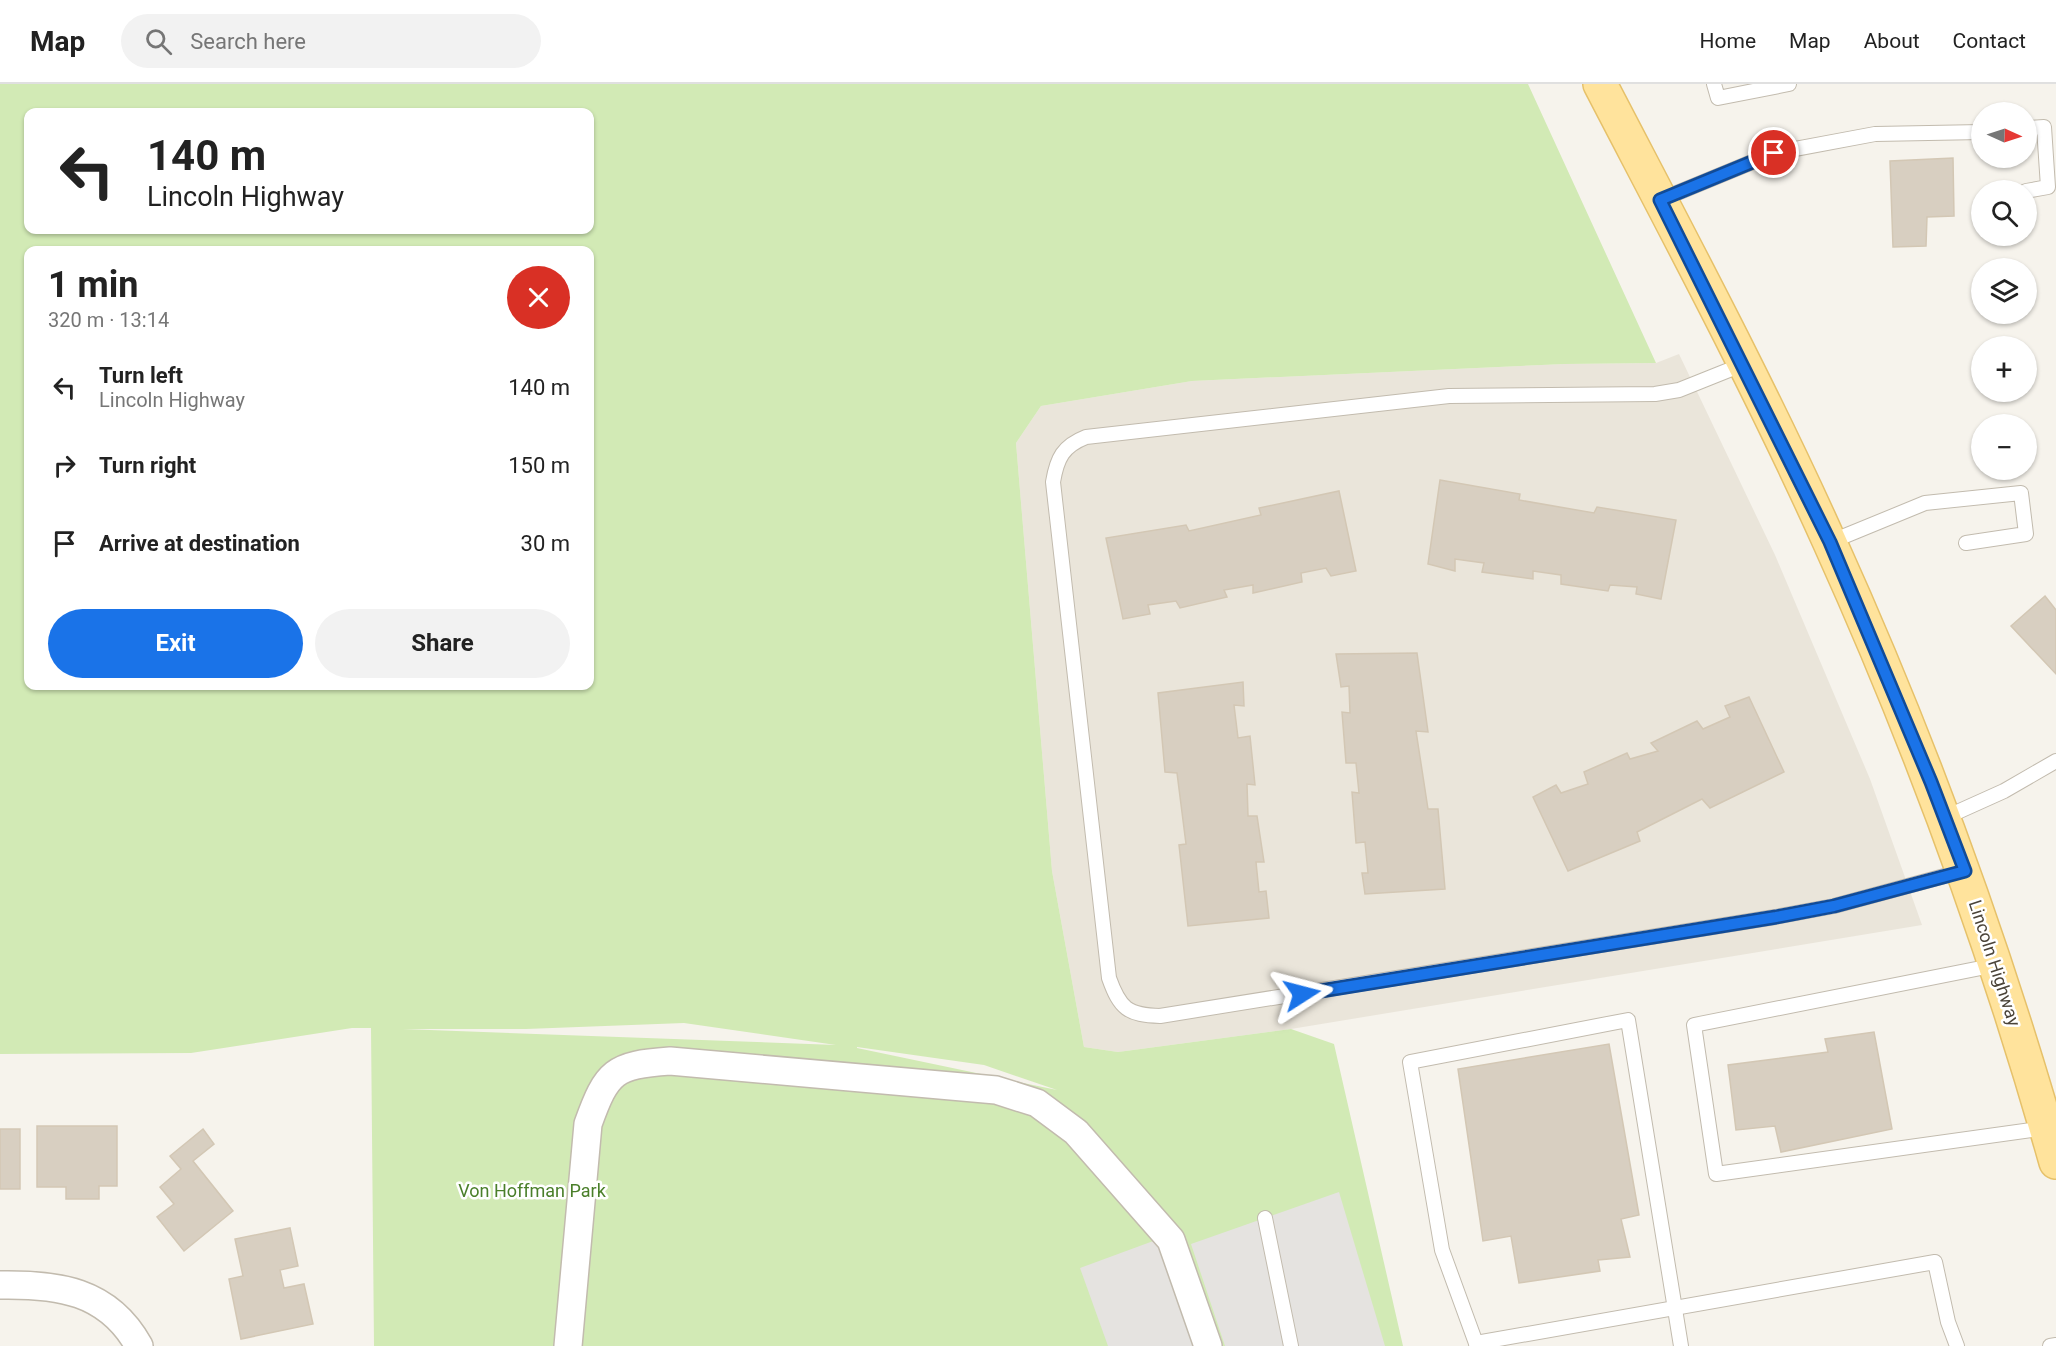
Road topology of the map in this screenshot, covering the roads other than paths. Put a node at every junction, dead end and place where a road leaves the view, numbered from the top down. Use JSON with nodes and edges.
{"nodes":[{"id":1,"x":1600,"y":84,"type":"edge"},
{"id":2,"x":1714,"y":84,"type":"edge"},
{"id":3,"x":1789,"y":84,"type":"edge"},
{"id":4,"x":2037,"y":127,"type":"edge"},
{"id":5,"x":1971,"y":132,"type":"edge"},
{"id":6,"x":2037,"y":189,"type":"edge"},
{"id":7,"x":1660,"y":200,"type":"junction"},
{"id":8,"x":1744,"y":364,"type":"junction"},
{"id":9,"x":1830,"y":542,"type":"junction"},
{"id":10,"x":1966,"y":543,"type":"dead end"},
{"id":11,"x":2056,"y":761,"type":"edge"},
{"id":12,"x":1944,"y":818,"type":"junction"},
{"id":13,"x":1965,"y":871,"type":"junction"},
{"id":14,"x":1996,"y":965,"type":"junction"},
{"id":15,"x":2046,"y":1128,"type":"junction"},
{"id":16,"x":2056,"y":1162,"type":"edge"},
{"id":17,"x":1265,"y":1218,"type":"dead end"},
{"id":18,"x":0,"y":1285,"type":"edge"},
{"id":19,"x":1674,"y":1308,"type":"junction"},
{"id":20,"x":1476,"y":1344,"type":"edge"},
{"id":21,"x":2056,"y":1345,"type":"edge"},
{"id":22,"x":139,"y":1346,"type":"edge"},
{"id":23,"x":568,"y":1346,"type":"edge"},
{"id":24,"x":1208,"y":1346,"type":"edge"},
{"id":25,"x":1291,"y":1346,"type":"edge"},
{"id":26,"x":1681,"y":1346,"type":"edge"},
{"id":27,"x":1957,"y":1346,"type":"edge"},
{"id":28,"x":2050,"y":1346,"type":"edge"}],
"edges":[{"from":1,"to":7,"type":"main road","name":"Lincoln Highway"},
{"from":2,"to":3,"type":"lane"},
{"from":4,"to":6,"type":"lane"},
{"from":5,"to":7,"type":"lane"},
{"from":7,"to":8,"type":"main road","name":"Lincoln Highway"},
{"from":8,"to":9,"type":"main road","name":"Lincoln Highway"},
{"from":8,"to":13,"type":"lane"},
{"from":9,"to":10,"type":"lane"},
{"from":9,"to":12,"type":"main road","name":"Lincoln Highway"},
{"from":11,"to":12,"type":"lane"},
{"from":12,"to":13,"type":"main road","name":"Lincoln Highway"},
{"from":13,"to":14,"type":"main road","name":"Lincoln Highway"},
{"from":14,"to":15,"type":"main road","name":"Lincoln Highway"},
{"from":14,"to":15,"type":"lane"},
{"from":15,"to":16,"type":"main road","name":"Lincoln Highway"},
{"from":17,"to":25,"type":"lane"},
{"from":18,"to":22,"type":"street"},
{"from":19,"to":20,"type":"lane"},
{"from":19,"to":20,"type":"lane"},
{"from":19,"to":26,"type":"lane"},
{"from":19,"to":27,"type":"lane"},
{"from":21,"to":28,"type":"lane"},
{"from":23,"to":24,"type":"street"}]}
